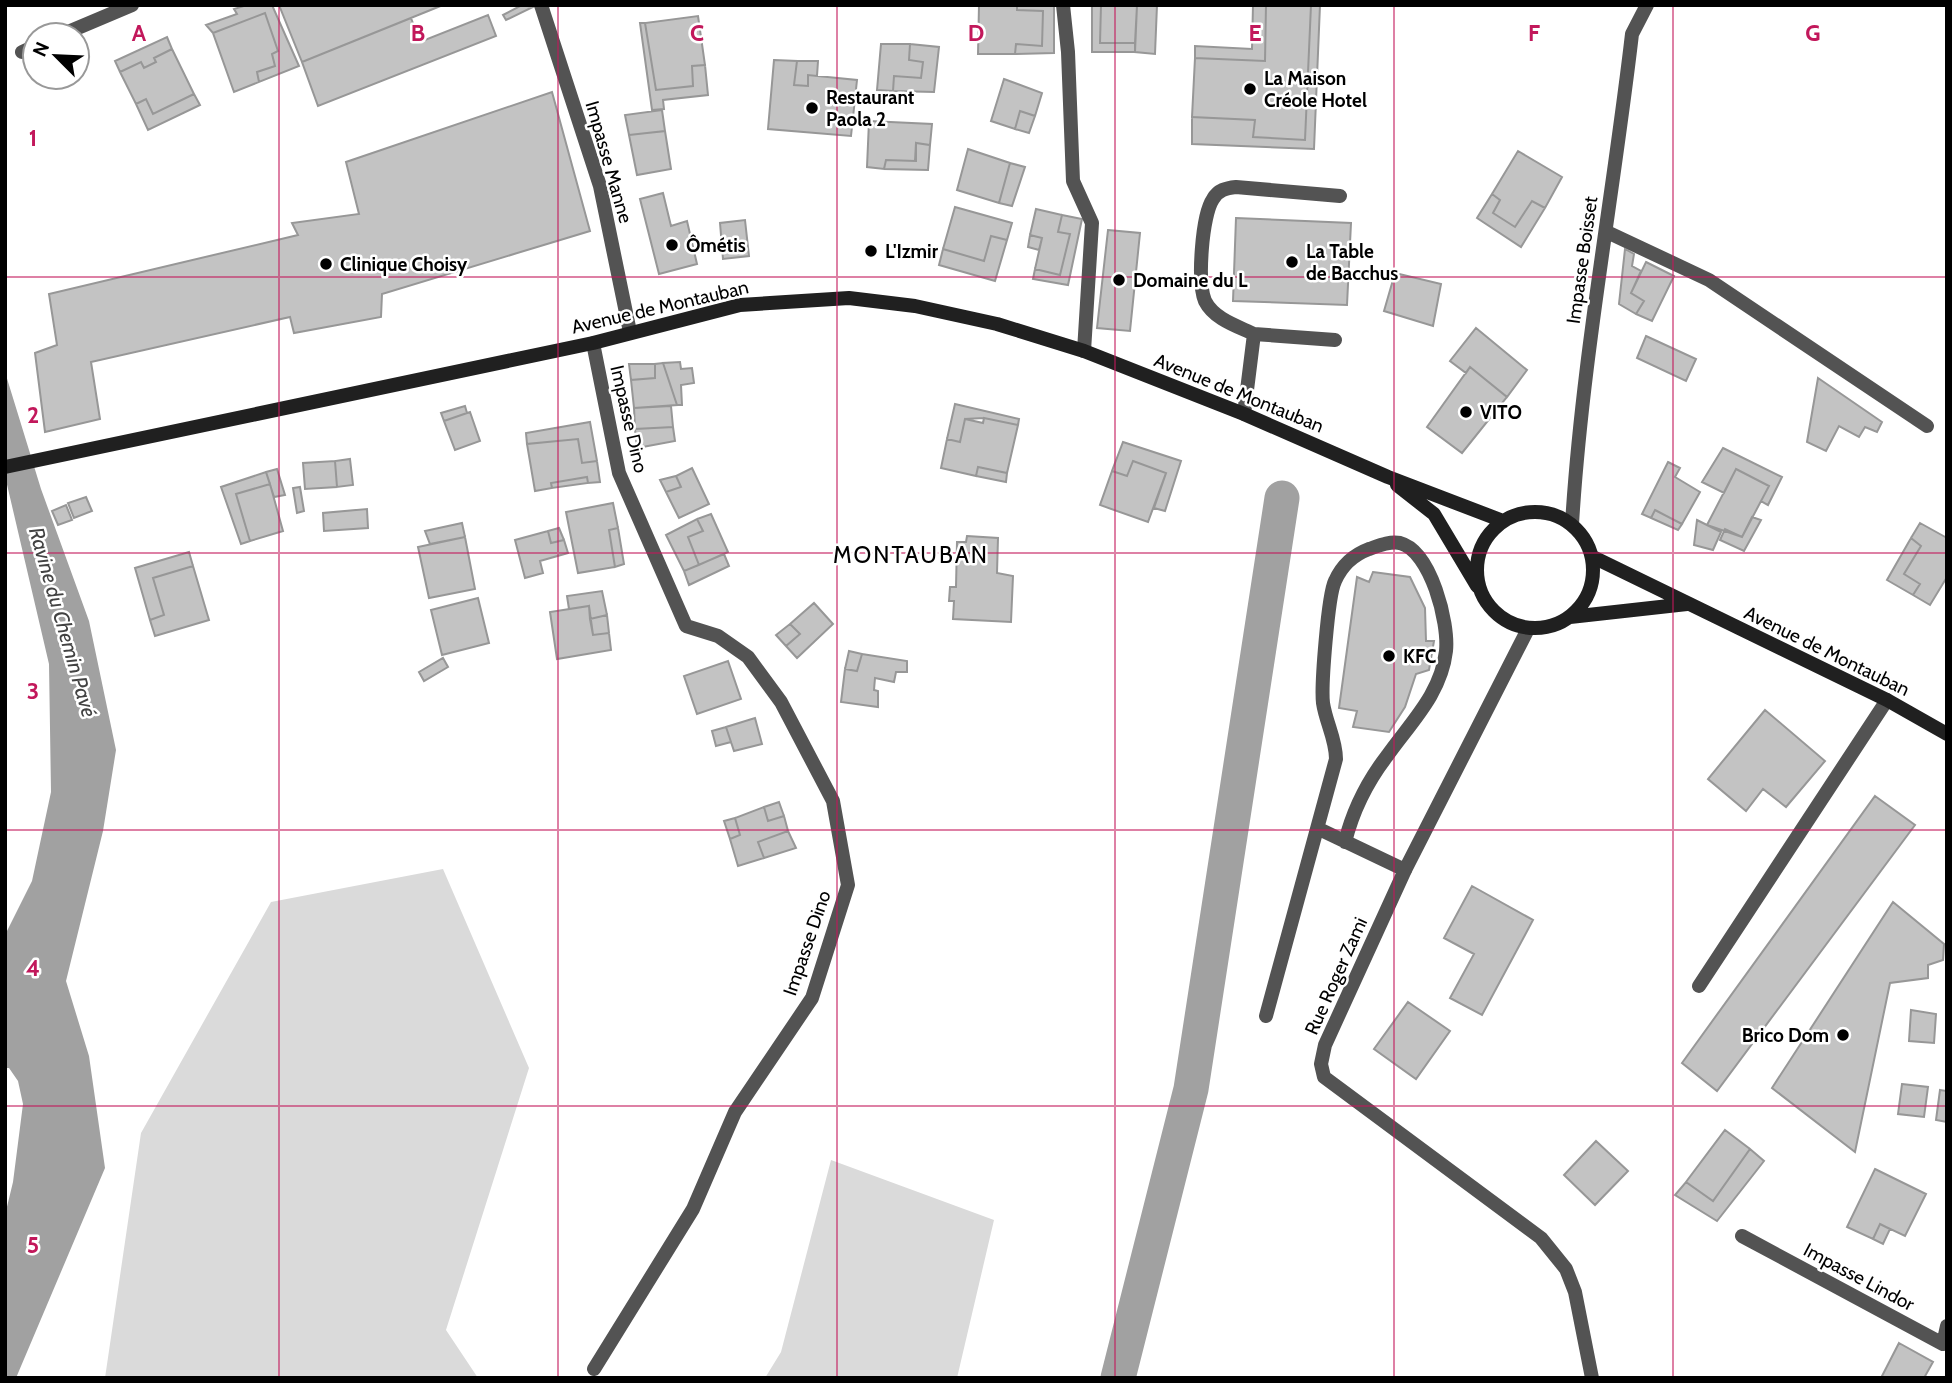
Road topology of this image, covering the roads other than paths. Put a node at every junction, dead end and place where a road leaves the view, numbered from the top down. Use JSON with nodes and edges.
{"nodes":[{"id":1,"x":132,"y":5,"type":"edge"},
{"id":2,"x":541,"y":5,"type":"edge"},
{"id":3,"x":1063,"y":5,"type":"edge"},
{"id":4,"x":1647,"y":5,"type":"edge"},
{"id":5,"x":91,"y":22,"type":"edge"},
{"id":6,"x":1340,"y":195,"type":"dead end"},
{"id":7,"x":1607,"y":232,"type":"junction"},
{"id":8,"x":630,"y":332,"type":"junction"},
{"id":9,"x":1254,"y":334,"type":"junction"},
{"id":10,"x":1335,"y":340,"type":"dead end"},
{"id":11,"x":593,"y":343,"type":"junction"},
{"id":12,"x":1084,"y":351,"type":"junction"},
{"id":13,"x":1244,"y":414,"type":"junction"},
{"id":14,"x":1927,"y":426,"type":"dead end"},
{"id":15,"x":5,"y":467,"type":"edge"},
{"id":16,"x":1388,"y":477,"type":"junction"},
{"id":17,"x":1503,"y":521,"type":"junction"},
{"id":18,"x":1572,"y":524,"type":"junction"},
{"id":19,"x":1593,"y":557,"type":"junction"},
{"id":20,"x":1483,"y":597,"type":"junction"},
{"id":21,"x":1690,"y":604,"type":"junction"},
{"id":22,"x":1570,"y":617,"type":"junction"},
{"id":23,"x":1528,"y":629,"type":"junction"},
{"id":24,"x":1887,"y":700,"type":"junction"},
{"id":25,"x":1947,"y":734,"type":"edge"},
{"id":26,"x":1319,"y":830,"type":"junction"},
{"id":27,"x":1345,"y":842,"type":"junction"},
{"id":28,"x":1405,"y":870,"type":"junction"},
{"id":29,"x":1699,"y":986,"type":"dead end"},
{"id":30,"x":1266,"y":1016,"type":"dead end"},
{"id":31,"x":1742,"y":1236,"type":"dead end"},
{"id":32,"x":1947,"y":1326,"type":"edge"},
{"id":33,"x":594,"y":1369,"type":"dead end"},
{"id":34,"x":1592,"y":1378,"type":"edge"}],
"edges":[{"from":1,"to":5,"type":"street"},
{"from":2,"to":8,"type":"street","name":"Impasse Manne"},
{"from":3,"to":12,"type":"street"},
{"from":4,"to":7,"type":"street","name":"Impasse Boisset"},
{"from":6,"to":9,"type":"street"},
{"from":7,"to":14,"type":"street"},
{"from":7,"to":18,"type":"street","name":"Impasse Boisset"},
{"from":8,"to":11,"type":"main road","name":"Avenue de Montauban"},
{"from":8,"to":12,"type":"main road","name":"Avenue de Montauban"},
{"from":9,"to":10,"type":"street"},
{"from":9,"to":13,"type":"street"},
{"from":11,"to":15,"type":"main road","name":"Avenue de Montauban"},
{"from":11,"to":33,"type":"street","name":"Impasse Dino"},
{"from":12,"to":13,"type":"main road","name":"Avenue de Montauban"},
{"from":13,"to":16,"type":"main road","name":"Avenue de Montauban"},
{"from":16,"to":17,"type":"main road","name":"Avenue de Montauban"},
{"from":16,"to":20,"type":"main road","name":"Avenue de Montauban"},
{"from":17,"to":18,"type":"main road"},
{"from":17,"to":20,"type":"main road"},
{"from":18,"to":19,"type":"main road"},
{"from":19,"to":21,"type":"main road","name":"Avenue de Montauban"},
{"from":19,"to":22,"type":"main road"},
{"from":20,"to":23,"type":"main road","name":"Avenue de Montauban"},
{"from":21,"to":22,"type":"main road"},
{"from":21,"to":24,"type":"main road","name":"Avenue de Montauban"},
{"from":22,"to":23,"type":"main road"},
{"from":23,"to":28,"type":"street","name":"Rue Roger Zami"},
{"from":24,"to":25,"type":"main road","name":"Avenue de Montauban"},
{"from":24,"to":29,"type":"street"},
{"from":26,"to":27,"type":"street"},
{"from":26,"to":27,"type":"street"},
{"from":26,"to":30,"type":"street"},
{"from":27,"to":28,"type":"street"},
{"from":28,"to":34,"type":"street","name":"Rue Roger Zami"},
{"from":31,"to":32,"type":"street","name":"Impasse Lindor"}]}
